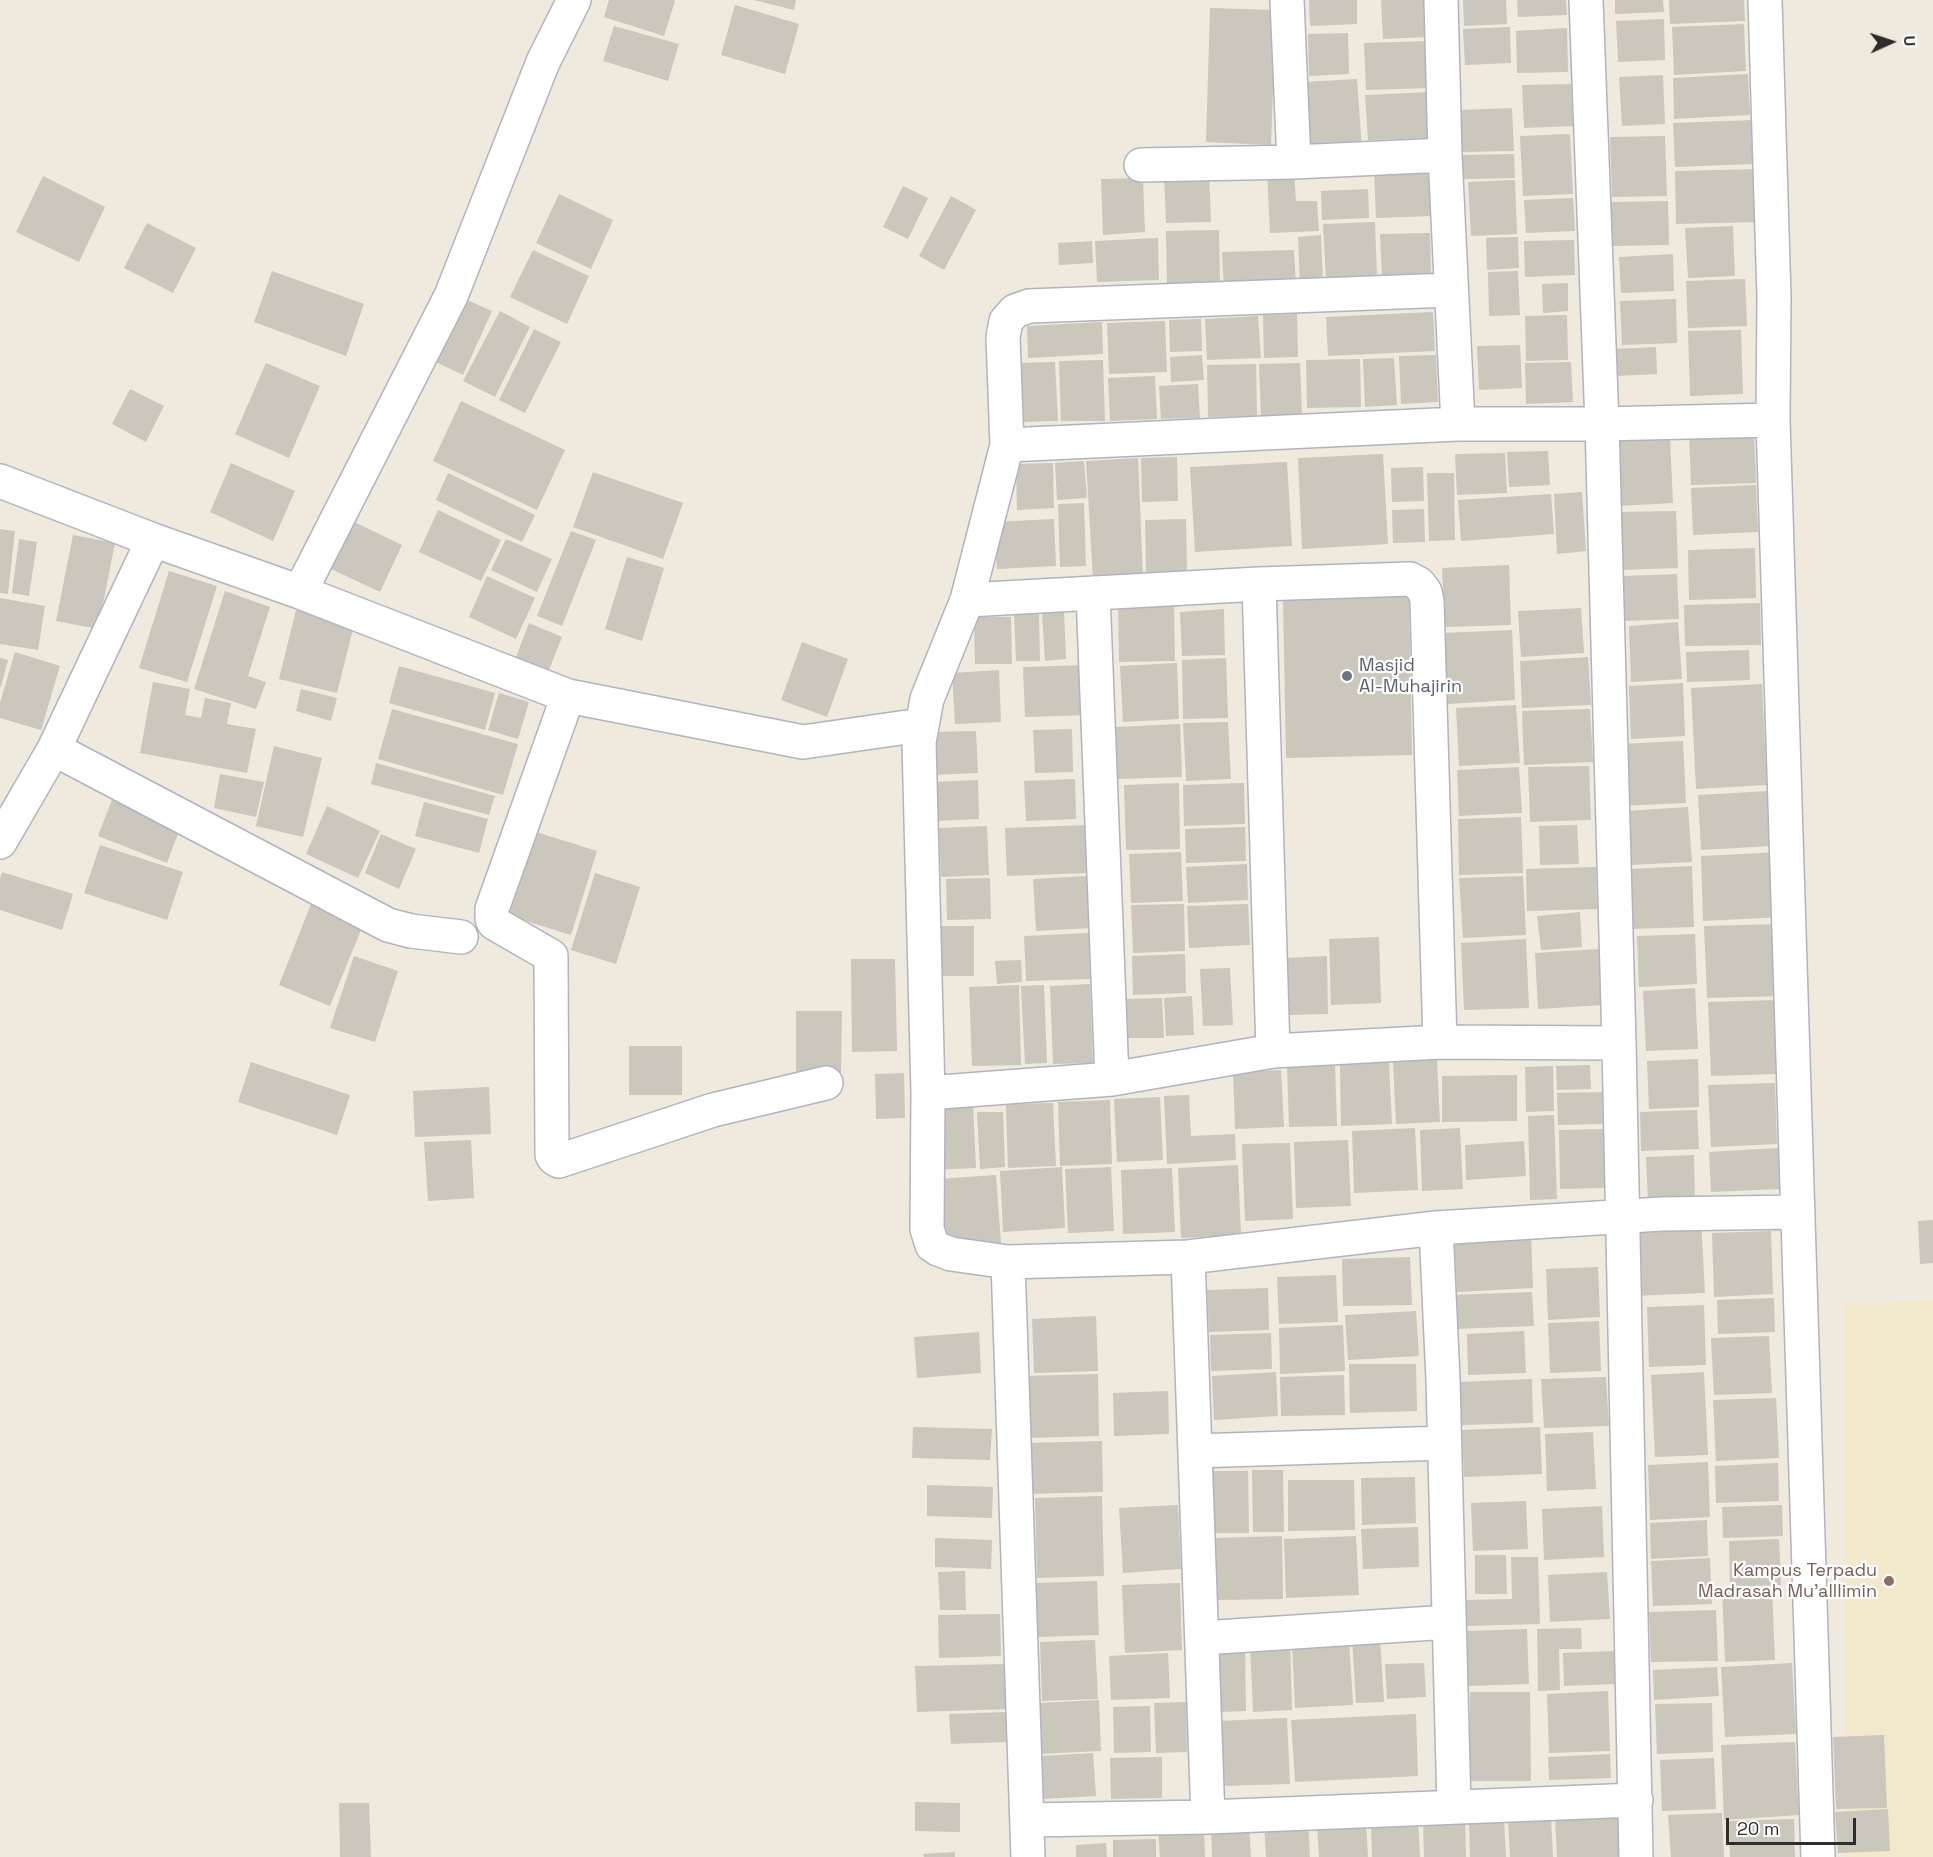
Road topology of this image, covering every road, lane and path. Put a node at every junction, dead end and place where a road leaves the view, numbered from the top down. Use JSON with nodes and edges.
{"nodes":[{"id":1,"x":574,"y":0,"type":"edge"},
{"id":2,"x":1287,"y":0,"type":"edge"},
{"id":3,"x":1441,"y":0,"type":"edge"},
{"id":4,"x":1586,"y":0,"type":"edge"},
{"id":5,"x":1765,"y":0,"type":"edge"},
{"id":6,"x":1445,"y":154,"type":"junction"},
{"id":7,"x":1294,"y":162,"type":"junction"},
{"id":8,"x":1141,"y":165,"type":"dead end"},
{"id":9,"x":1450,"y":290,"type":"junction"},
{"id":10,"x":1773,"y":420,"type":"junction"},
{"id":11,"x":1458,"y":424,"type":"junction"},
{"id":12,"x":1602,"y":424,"type":"junction"},
{"id":13,"x":1007,"y":444,"type":"junction"},
{"id":14,"x":0,"y":481,"type":"edge"},
{"id":15,"x":153,"y":540,"type":"junction"},
{"id":16,"x":1259,"y":584,"type":"junction"},
{"id":17,"x":300,"y":592,"type":"junction"},
{"id":18,"x":1093,"y":593,"type":"junction"},
{"id":19,"x":967,"y":600,"type":"junction"},
{"id":20,"x":568,"y":696,"type":"junction"},
{"id":21,"x":921,"y":725,"type":"junction"},
{"id":22,"x":54,"y":749,"type":"junction"},
{"id":23,"x":0,"y":842,"type":"edge"},
{"id":24,"x":461,"y":937,"type":"dead end"},
{"id":25,"x":1440,"y":1042,"type":"junction"},
{"id":26,"x":1619,"y":1043,"type":"junction"},
{"id":27,"x":1273,"y":1051,"type":"junction"},
{"id":28,"x":1112,"y":1079,"type":"junction"},
{"id":29,"x":826,"y":1083,"type":"dead end"},
{"id":30,"x":928,"y":1093,"type":"junction"},
{"id":31,"x":1798,"y":1212,"type":"junction"},
{"id":32,"x":1622,"y":1217,"type":"junction"},
{"id":33,"x":1436,"y":1228,"type":"junction"},
{"id":34,"x":1188,"y":1257,"type":"junction"},
{"id":35,"x":1008,"y":1262,"type":"junction"},
{"id":36,"x":1444,"y":1443,"type":"junction"},
{"id":37,"x":1195,"y":1451,"type":"junction"},
{"id":38,"x":1449,"y":1622,"type":"junction"},
{"id":39,"x":1202,"y":1638,"type":"junction"},
{"id":40,"x":1636,"y":1800,"type":"junction"},
{"id":41,"x":1454,"y":1807,"type":"junction"},
{"id":42,"x":1208,"y":1817,"type":"junction"},
{"id":43,"x":1027,"y":1820,"type":"junction"},
{"id":44,"x":1028,"y":1857,"type":"edge"},
{"id":45,"x":1636,"y":1857,"type":"edge"},
{"id":46,"x":1818,"y":1857,"type":"edge"}],
"edges":[{"from":1,"to":17,"type":"street"},
{"from":2,"to":7,"type":"street"},
{"from":3,"to":6,"type":"street"},
{"from":4,"to":12,"type":"street"},
{"from":5,"to":10,"type":"street"},
{"from":6,"to":7,"type":"street"},
{"from":6,"to":9,"type":"street"},
{"from":7,"to":8,"type":"street"},
{"from":9,"to":11,"type":"street"},
{"from":9,"to":13,"type":"street"},
{"from":10,"to":12,"type":"street"},
{"from":10,"to":31,"type":"street"},
{"from":11,"to":12,"type":"street"},
{"from":11,"to":13,"type":"street"},
{"from":12,"to":26,"type":"street"},
{"from":13,"to":19,"type":"street"},
{"from":14,"to":15,"type":"street"},
{"from":15,"to":17,"type":"street"},
{"from":15,"to":22,"type":"street"},
{"from":16,"to":18,"type":"street"},
{"from":16,"to":25,"type":"street"},
{"from":16,"to":27,"type":"street"},
{"from":17,"to":20,"type":"street"},
{"from":18,"to":19,"type":"street"},
{"from":18,"to":28,"type":"street"},
{"from":19,"to":21,"type":"street"},
{"from":20,"to":21,"type":"street"},
{"from":20,"to":29,"type":"street"},
{"from":21,"to":30,"type":"street"},
{"from":22,"to":23,"type":"street"},
{"from":22,"to":24,"type":"street"},
{"from":25,"to":26,"type":"street"},
{"from":25,"to":27,"type":"street"},
{"from":26,"to":32,"type":"street"},
{"from":27,"to":28,"type":"street"},
{"from":28,"to":30,"type":"street"},
{"from":30,"to":35,"type":"street"},
{"from":31,"to":32,"type":"street"},
{"from":31,"to":46,"type":"street"},
{"from":32,"to":33,"type":"street"},
{"from":32,"to":40,"type":"street"},
{"from":33,"to":34,"type":"street"},
{"from":33,"to":36,"type":"street"},
{"from":34,"to":35,"type":"street"},
{"from":34,"to":37,"type":"street"},
{"from":35,"to":43,"type":"street"},
{"from":36,"to":37,"type":"street"},
{"from":36,"to":38,"type":"street"},
{"from":37,"to":39,"type":"street"},
{"from":38,"to":39,"type":"street"},
{"from":38,"to":41,"type":"street"},
{"from":39,"to":42,"type":"street"},
{"from":40,"to":41,"type":"street"},
{"from":40,"to":45,"type":"street"},
{"from":41,"to":42,"type":"street"},
{"from":42,"to":43,"type":"street"},
{"from":43,"to":44,"type":"street"}]}
